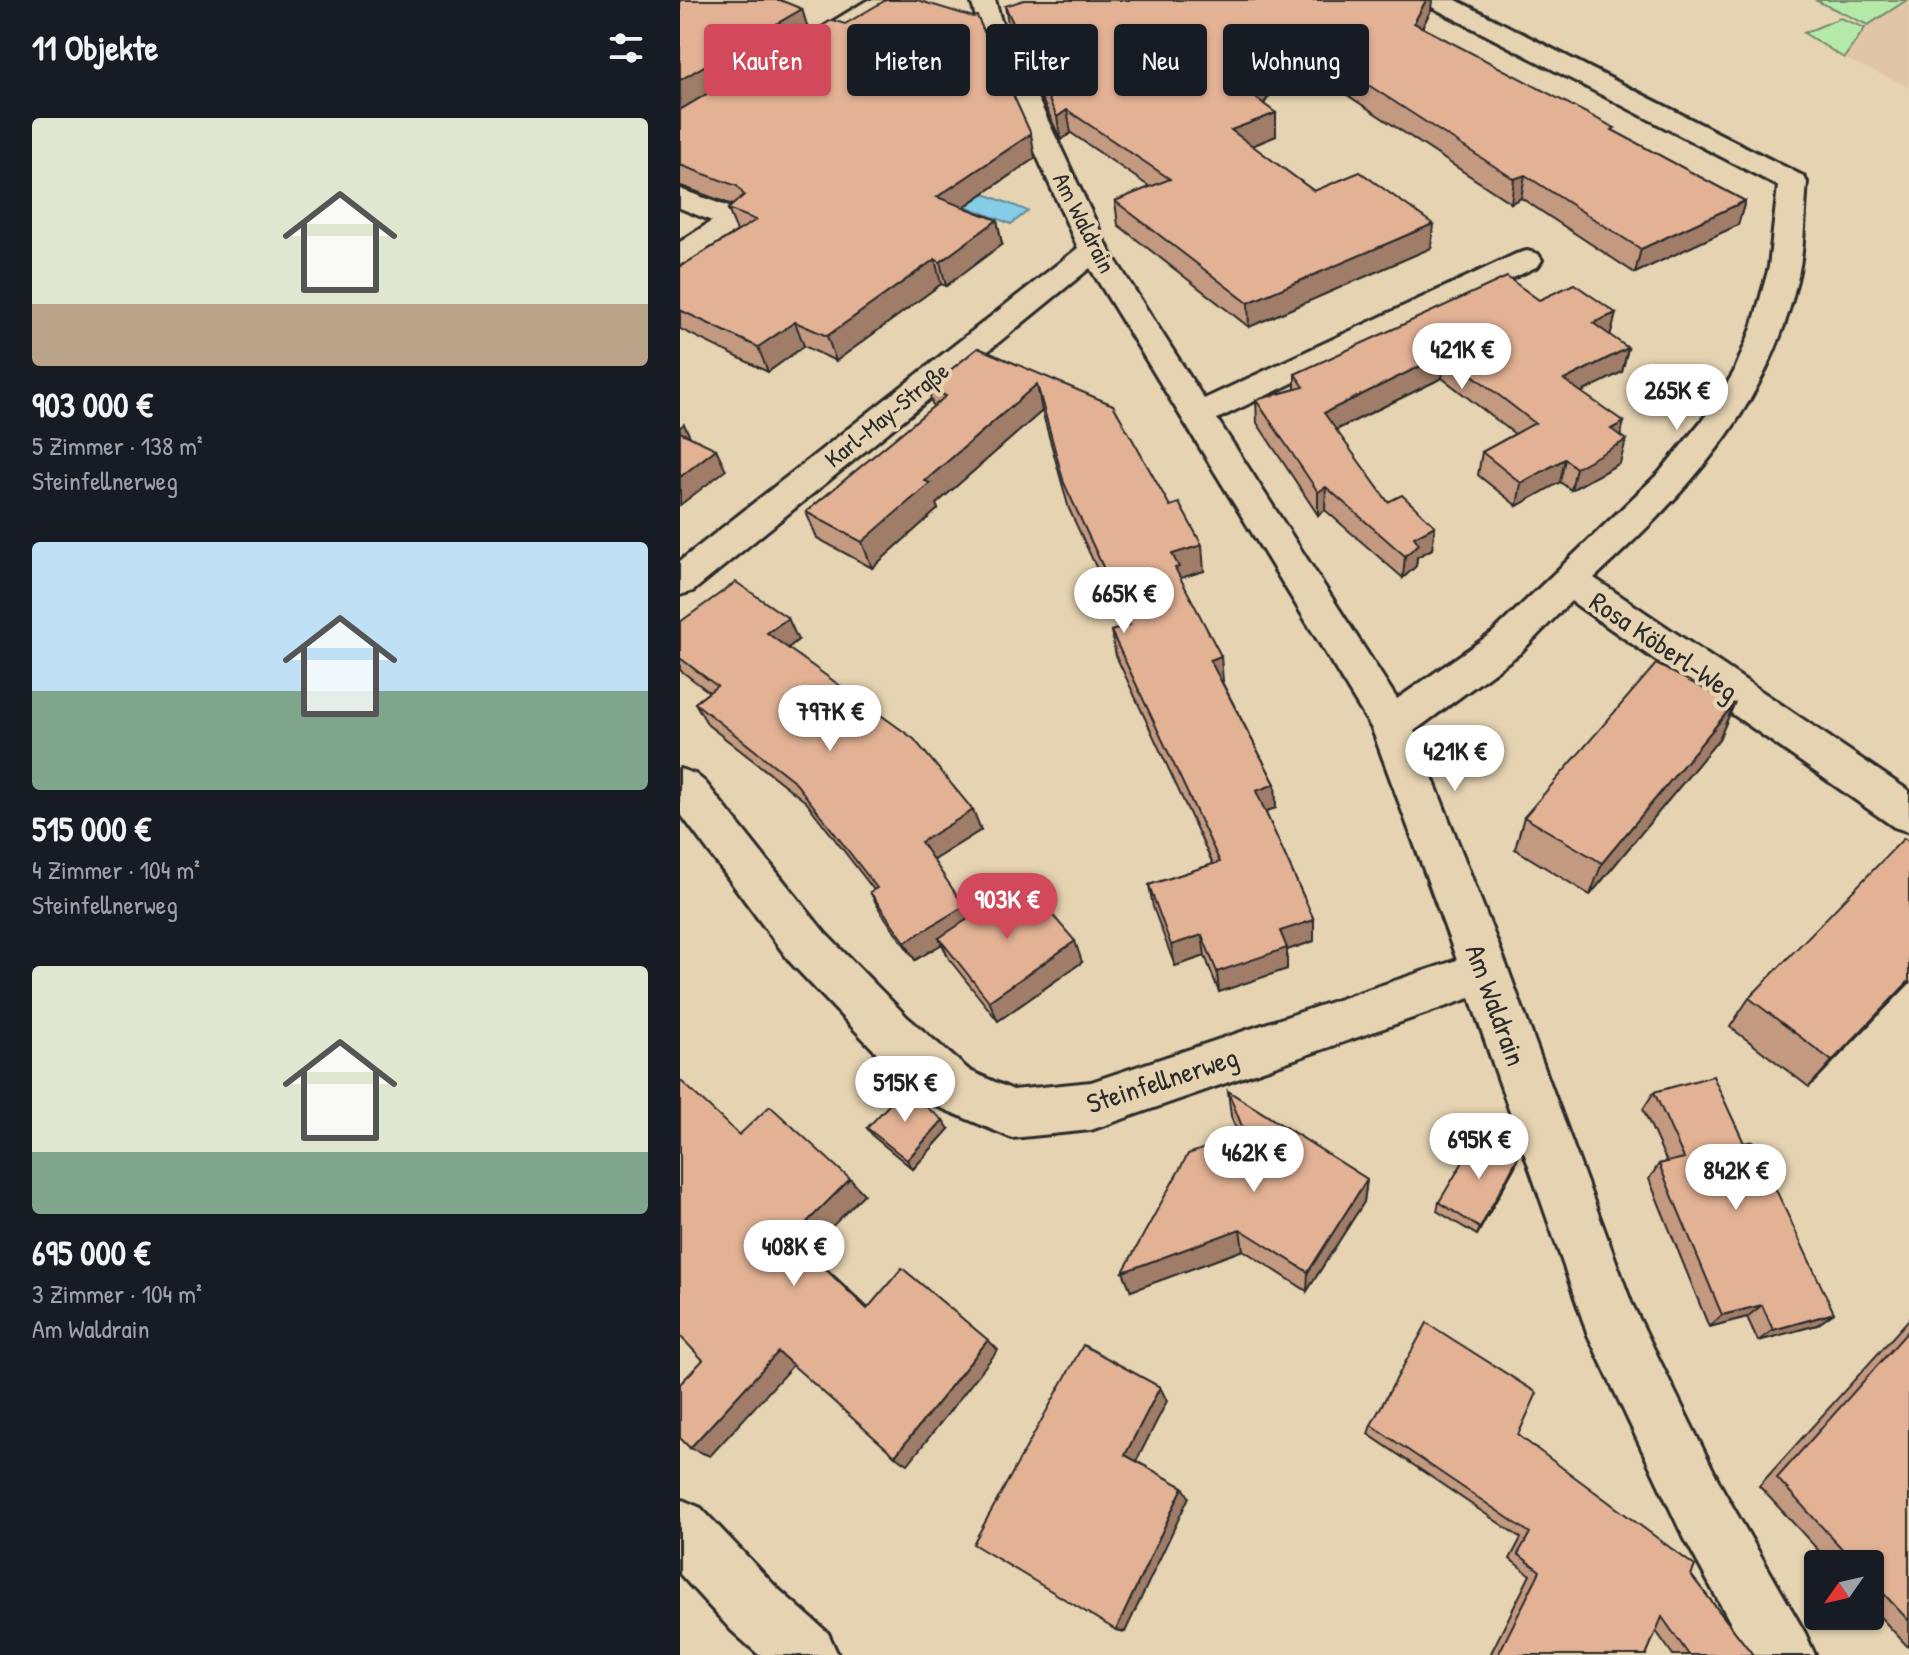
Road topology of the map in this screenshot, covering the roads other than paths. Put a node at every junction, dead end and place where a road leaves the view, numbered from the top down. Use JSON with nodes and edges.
{"nodes":[{"id":1,"x":885,"y":0,"type":"edge"},
{"id":2,"x":1437,"y":0,"type":"edge"},
{"id":3,"x":997,"y":10,"type":"edge"},
{"id":4,"x":831,"y":33,"type":"edge"},
{"id":5,"x":680,"y":198,"type":"edge"},
{"id":6,"x":1094,"y":250,"type":"junction"},
{"id":7,"x":680,"y":255,"type":"edge"},
{"id":8,"x":1527,"y":260,"type":"dead end"},
{"id":9,"x":1198,"y":415,"type":"junction"},
{"id":10,"x":1568,"y":580,"type":"junction"},
{"id":11,"x":680,"y":581,"type":"edge"},
{"id":12,"x":1391,"y":725,"type":"junction"},
{"id":13,"x":680,"y":786,"type":"edge"},
{"id":14,"x":1909,"y":814,"type":"edge"},
{"id":15,"x":1485,"y":972,"type":"junction"},
{"id":16,"x":680,"y":1529,"type":"edge"},
{"id":17,"x":806,"y":1655,"type":"edge"},
{"id":18,"x":1783,"y":1655,"type":"edge"}],
"edges":[{"from":1,"to":4,"type":"street"},
{"from":2,"to":10,"type":"street"},
{"from":3,"to":6,"type":"street","name":"Am Waldrain"},
{"from":5,"to":7,"type":"street"},
{"from":6,"to":9,"type":"street","name":"Am Waldrain"},
{"from":6,"to":11,"type":"street","name":"Karl-May-Straße"},
{"from":8,"to":9,"type":"street"},
{"from":9,"to":12,"type":"street","name":"Am Waldrain"},
{"from":10,"to":12,"type":"street","name":"Rosa Köberl-Weg"},
{"from":10,"to":14,"type":"street","name":"Rosa Köberl-Weg"},
{"from":12,"to":15,"type":"street","name":"Am Waldrain"},
{"from":13,"to":15,"type":"street","name":"Steinfellnerweg"},
{"from":15,"to":18,"type":"street","name":"Am Waldrain"},
{"from":16,"to":17,"type":"street"}]}
